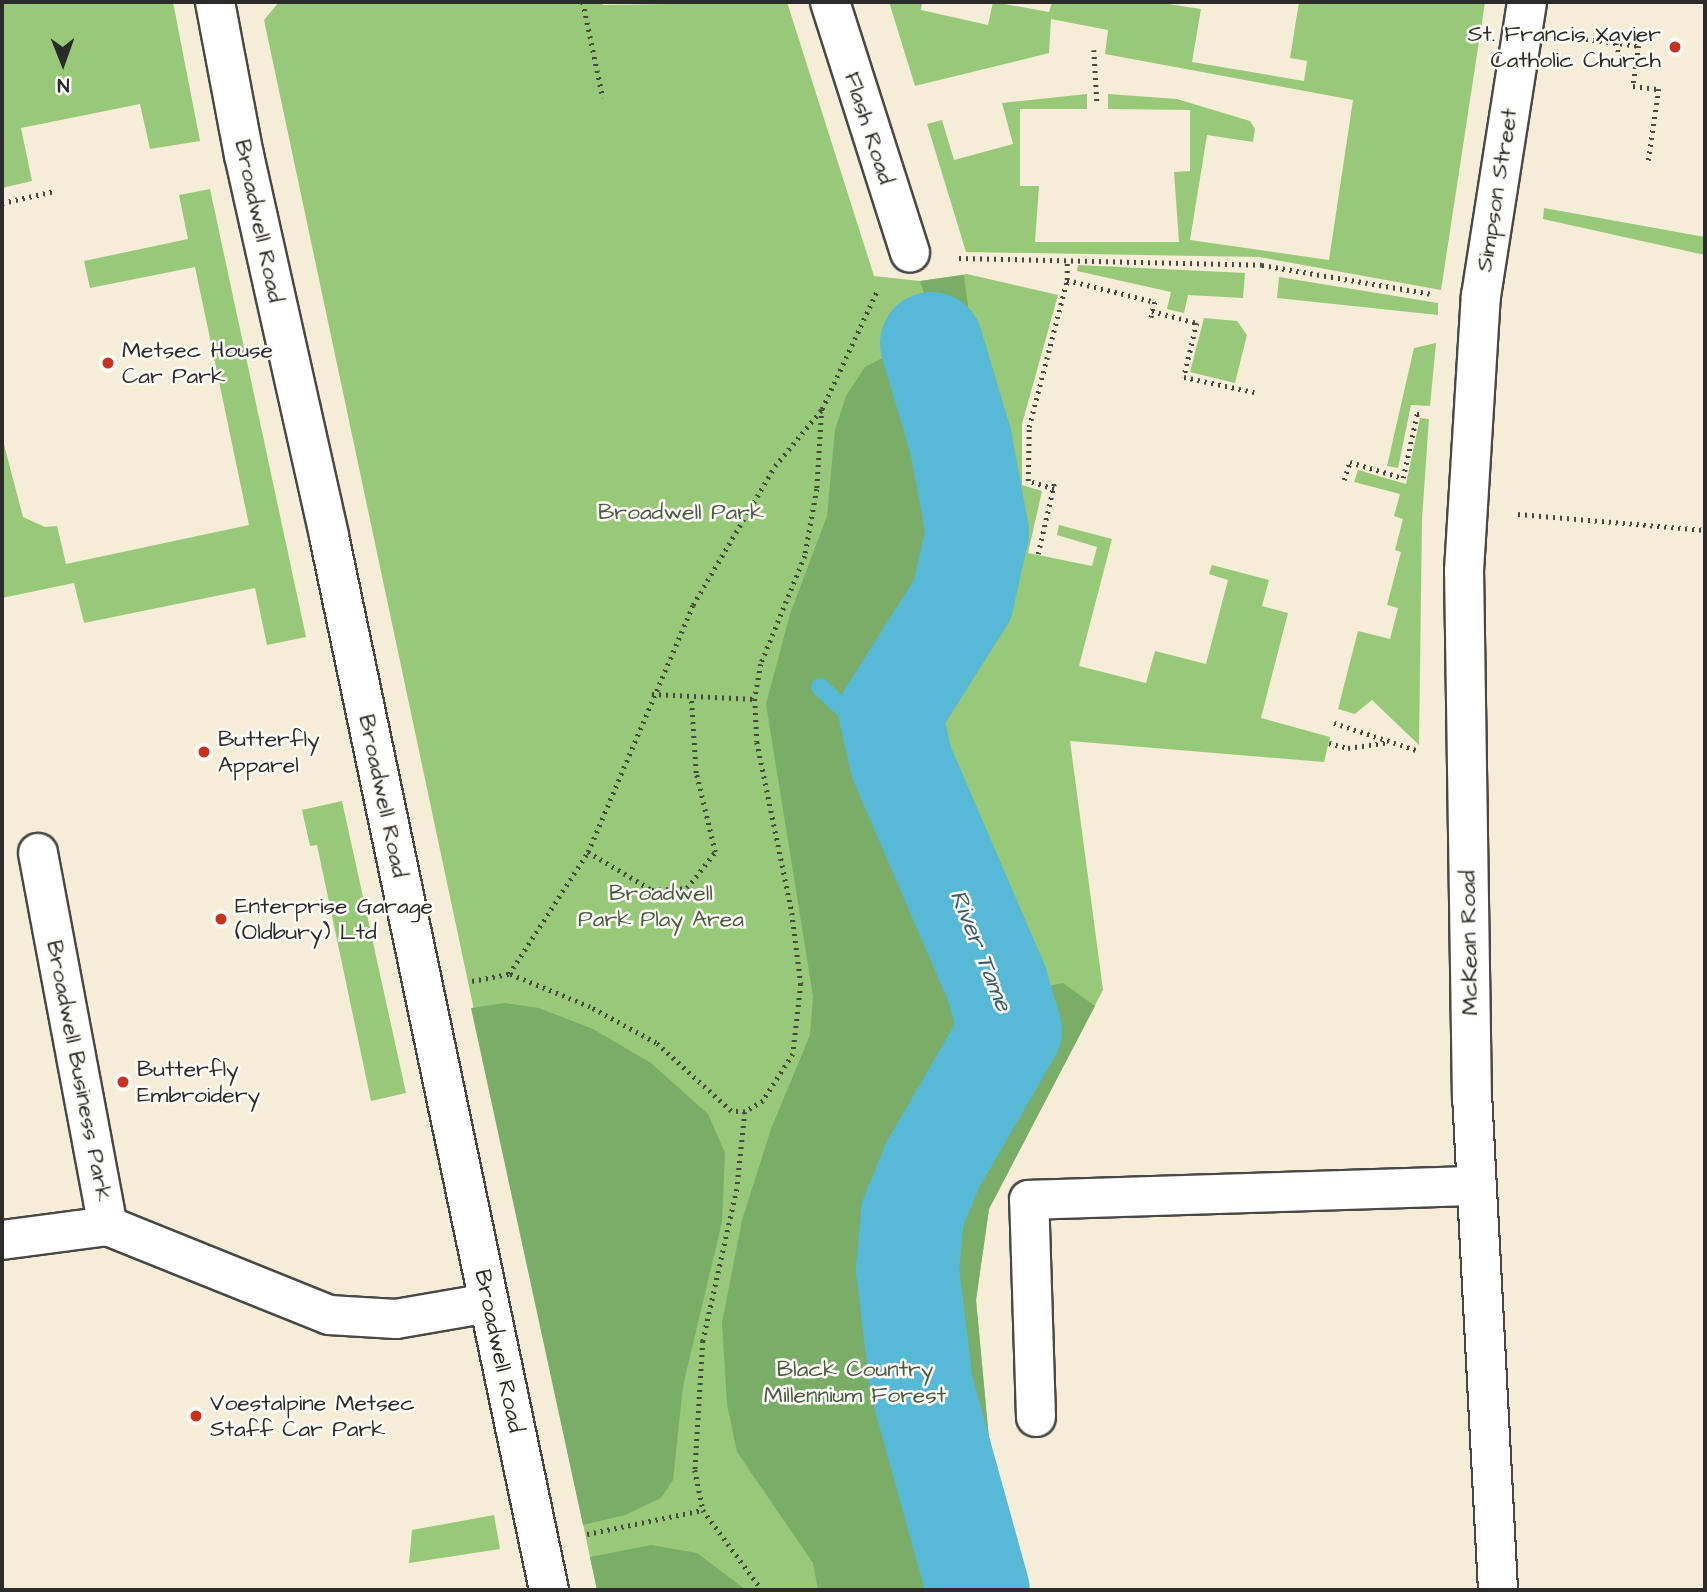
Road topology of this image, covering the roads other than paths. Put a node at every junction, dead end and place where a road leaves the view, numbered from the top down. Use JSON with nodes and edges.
{"nodes":[{"id":1,"x":215,"y":2,"type":"edge"},
{"id":2,"x":830,"y":2,"type":"edge"},
{"id":3,"x":1527,"y":2,"type":"edge"},
{"id":4,"x":910,"y":253,"type":"dead end"},
{"id":5,"x":1481,"y":296,"type":"joint"},
{"id":6,"x":38,"y":853,"type":"dead end"},
{"id":7,"x":1476,"y":1186,"type":"junction"},
{"id":8,"x":108,"y":1226,"type":"junction"},
{"id":9,"x":2,"y":1240,"type":"edge"},
{"id":10,"x":489,"y":1303,"type":"junction"},
{"id":11,"x":1036,"y":1417,"type":"dead end"},
{"id":12,"x":550,"y":1590,"type":"edge"},
{"id":13,"x":1498,"y":1590,"type":"edge"}],
"edges":[{"from":1,"to":10,"type":"street","name":"Broadwell Road"},
{"from":2,"to":4,"type":"street","name":"Flash Road"},
{"from":3,"to":5,"type":"street","name":"Simpson Street"},
{"from":5,"to":7,"type":"street","name":"McKean Road"},
{"from":6,"to":8,"type":"street","name":"Broadwell Business Park"},
{"from":7,"to":11,"type":"street"},
{"from":7,"to":13,"type":"street","name":"McKean Road"},
{"from":8,"to":9,"type":"street"},
{"from":8,"to":10,"type":"street","name":"Broadwell Business Park"},
{"from":10,"to":12,"type":"street","name":"Broadwell Road"}]}
